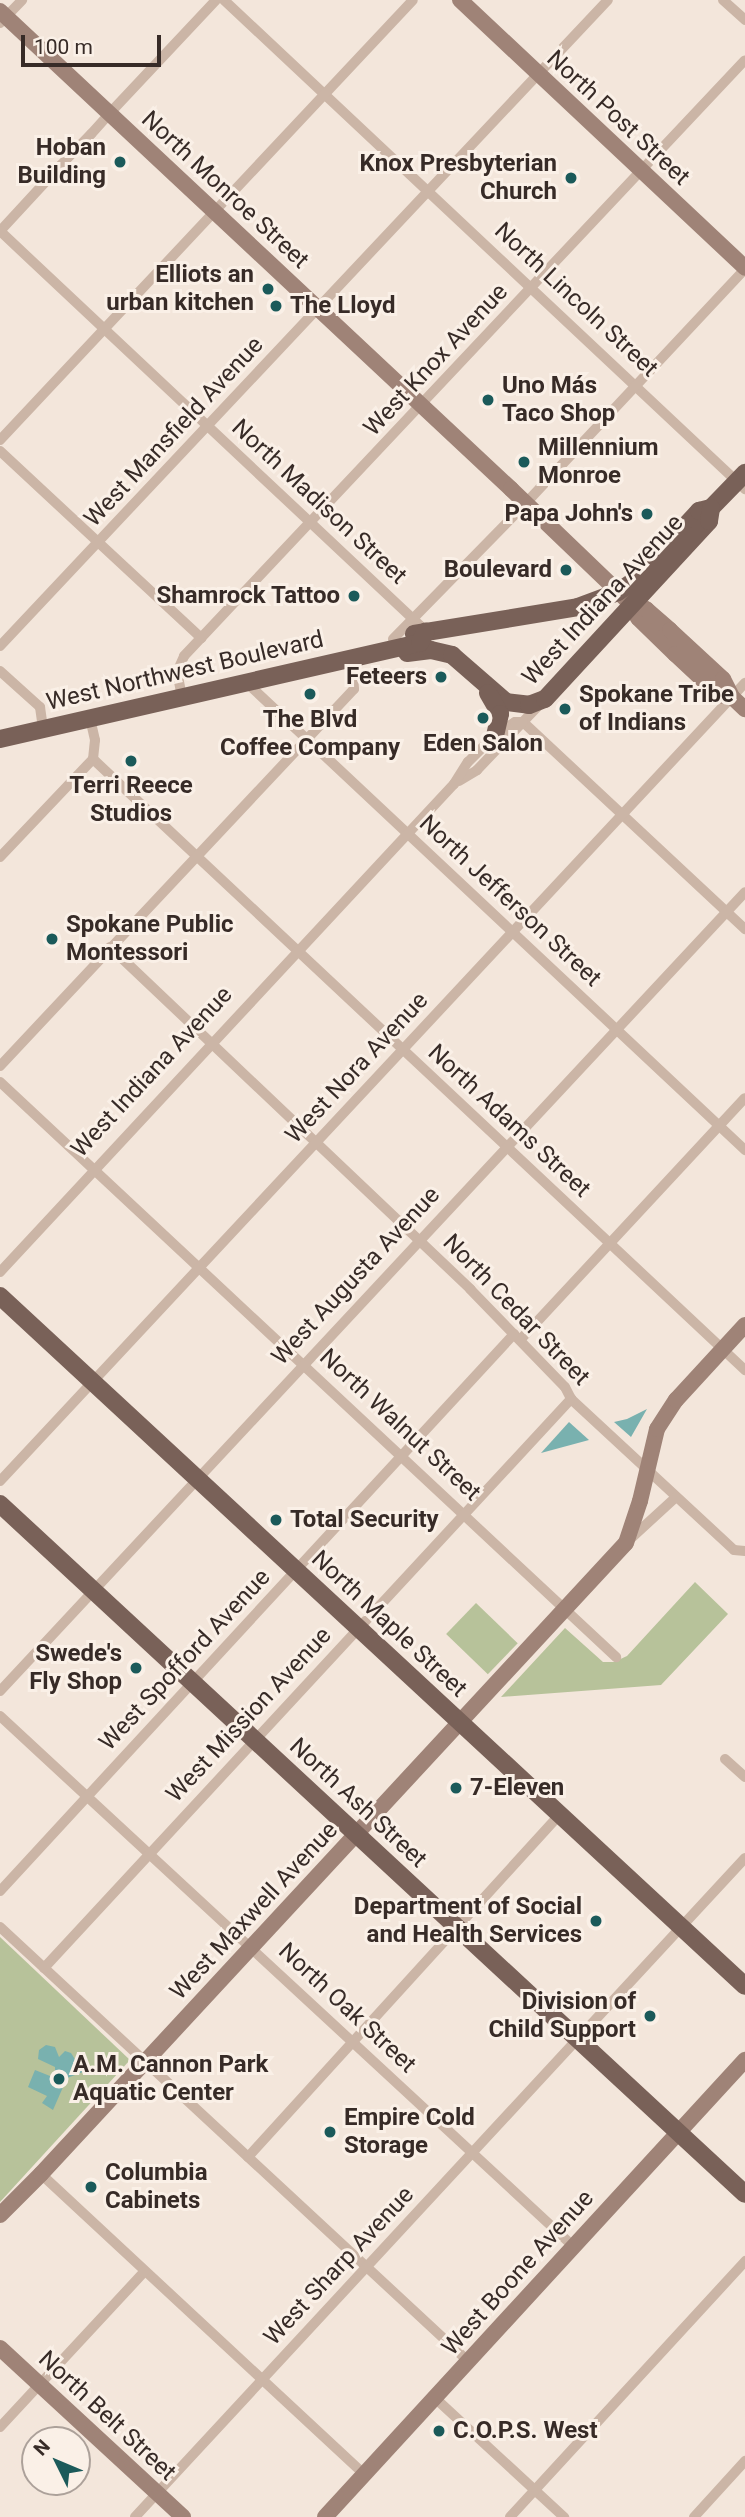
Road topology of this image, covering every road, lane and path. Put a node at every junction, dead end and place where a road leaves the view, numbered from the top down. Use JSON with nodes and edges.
{"nodes":[{"id":1,"x":22,"y":0,"type":"edge"},
{"id":2,"x":216,"y":0,"type":"edge"},
{"id":3,"x":225,"y":0,"type":"edge"},
{"id":4,"x":413,"y":0,"type":"edge"},
{"id":5,"x":460,"y":0,"type":"edge"},
{"id":6,"x":608,"y":0,"type":"edge"},
{"id":7,"x":723,"y":0,"type":"edge"},
{"id":8,"x":2,"y":17,"type":"edge"},
{"id":9,"x":745,"y":20,"type":"edge"},
{"id":10,"x":745,"y":60,"type":"edge"},
{"id":11,"x":538,"y":75,"type":"junction"},
{"id":12,"x":326,"y":94,"type":"junction"},
{"id":13,"x":110,"y":113,"type":"junction"},
{"id":14,"x":641,"y":171,"type":"junction"},
{"id":15,"x":429,"y":191,"type":"junction"},
{"id":16,"x":215,"y":212,"type":"junction"},
{"id":17,"x":0,"y":231,"type":"edge"},
{"id":18,"x":745,"y":269,"type":"edge"},
{"id":19,"x":533,"y":288,"type":"junction"},
{"id":20,"x":319,"y":309,"type":"junction"},
{"id":21,"x":105,"y":329,"type":"junction"},
{"id":22,"x":636,"y":384,"type":"junction"},
{"id":23,"x":422,"y":405,"type":"junction"},
{"id":24,"x":208,"y":426,"type":"junction"},
{"id":25,"x":0,"y":440,"type":"edge"},
{"id":26,"x":0,"y":451,"type":"edge"},
{"id":27,"x":742,"y":481,"type":"edge"},
{"id":28,"x":526,"y":503,"type":"junction"},
{"id":29,"x":711,"y":508,"type":"junction"},
{"id":30,"x":311,"y":522,"type":"junction"},
{"id":31,"x":98,"y":543,"type":"junction"},
{"id":32,"x":618,"y":592,"type":"junction"},
{"id":33,"x":632,"y":605,"type":"junction"},
{"id":34,"x":465,"y":623,"type":"junction"},
{"id":35,"x":420,"y":625,"type":"junction"},
{"id":36,"x":201,"y":638,"type":"junction"},
{"id":37,"x":0,"y":646,"type":"edge"},
{"id":38,"x":393,"y":649,"type":"junction"},
{"id":39,"x":352,"y":657,"type":"junction"},
{"id":40,"x":0,"y":671,"type":"edge"},
{"id":41,"x":472,"y":674,"type":"junction"},
{"id":42,"x":247,"y":683,"type":"junction"},
{"id":43,"x":745,"y":683,"type":"edge"},
{"id":44,"x":182,"y":697,"type":"junction"},
{"id":45,"x":732,"y":697,"type":"junction"},
{"id":46,"x":545,"y":699,"type":"junction"},
{"id":47,"x":745,"y":709,"type":"edge"},
{"id":48,"x":90,"y":718,"type":"junction"},
{"id":49,"x":523,"y":722,"type":"junction"},
{"id":50,"x":43,"y":729,"type":"junction"},
{"id":51,"x":495,"y":735,"type":"junction"},
{"id":52,"x":0,"y":739,"type":"edge"},
{"id":53,"x":306,"y":739,"type":"junction"},
{"id":54,"x":93,"y":759,"type":"junction"},
{"id":55,"x":454,"y":784,"type":"junction"},
{"id":56,"x":622,"y":814,"type":"junction"},
{"id":57,"x":408,"y":834,"type":"junction"},
{"id":58,"x":2,"y":851,"type":"edge"},
{"id":59,"x":196,"y":856,"type":"junction"},
{"id":60,"x":745,"y":892,"type":"edge"},
{"id":61,"x":726,"y":912,"type":"junction"},
{"id":62,"x":745,"y":929,"type":"edge"},
{"id":63,"x":513,"y":931,"type":"junction"},
{"id":64,"x":110,"y":947,"type":"junction"},
{"id":65,"x":298,"y":952,"type":"junction"},
{"id":66,"x":616,"y":1029,"type":"junction"},
{"id":67,"x":212,"y":1044,"type":"junction"},
{"id":68,"x":402,"y":1050,"type":"junction"},
{"id":69,"x":0,"y":1066,"type":"edge"},
{"id":70,"x":0,"y":1083,"type":"edge"},
{"id":71,"x":745,"y":1098,"type":"edge"},
{"id":72,"x":719,"y":1126,"type":"junction"},
{"id":73,"x":316,"y":1143,"type":"junction"},
{"id":74,"x":506,"y":1146,"type":"junction"},
{"id":75,"x":745,"y":1150,"type":"edge"},
{"id":76,"x":93,"y":1171,"type":"junction"},
{"id":77,"x":419,"y":1240,"type":"junction"},
{"id":78,"x":609,"y":1243,"type":"junction"},
{"id":79,"x":199,"y":1268,"type":"junction"},
{"id":80,"x":0,"y":1272,"type":"edge"},
{"id":81,"x":0,"y":1296,"type":"edge"},
{"id":82,"x":745,"y":1325,"type":"edge"},
{"id":83,"x":517,"y":1337,"type":"junction"},
{"id":84,"x":723,"y":1350,"type":"junction"},
{"id":85,"x":302,"y":1364,"type":"junction"},
{"id":86,"x":745,"y":1370,"type":"edge"},
{"id":87,"x":93,"y":1382,"type":"junction"},
{"id":88,"x":571,"y":1399,"type":"junction"},
{"id":89,"x":402,"y":1455,"type":"junction"},
{"id":90,"x":646,"y":1467,"type":"junction"},
{"id":91,"x":197,"y":1479,"type":"junction"},
{"id":92,"x":0,"y":1481,"type":"edge"},
{"id":93,"x":676,"y":1497,"type":"junction"},
{"id":94,"x":0,"y":1504,"type":"edge"},
{"id":95,"x":464,"y":1513,"type":"junction"},
{"id":96,"x":626,"y":1543,"type":"junction"},
{"id":97,"x":744,"y":1551,"type":"edge"},
{"id":98,"x":295,"y":1570,"type":"junction"},
{"id":99,"x":93,"y":1591,"type":"junction"},
{"id":100,"x":564,"y":1608,"type":"junction"},
{"id":101,"x":358,"y":1629,"type":"junction"},
{"id":102,"x":616,"y":1657,"type":"dead end"},
{"id":103,"x":193,"y":1683,"type":"junction"},
{"id":104,"x":0,"y":1691,"type":"edge"},
{"id":105,"x":0,"y":1716,"type":"edge"},
{"id":106,"x":459,"y":1722,"type":"junction"},
{"id":107,"x":254,"y":1740,"type":"junction"},
{"id":108,"x":725,"y":1759,"type":"dead end"},
{"id":109,"x":745,"y":1777,"type":"edge"},
{"id":110,"x":88,"y":1796,"type":"junction"},
{"id":111,"x":561,"y":1814,"type":"junction"},
{"id":112,"x":356,"y":1833,"type":"junction"},
{"id":113,"x":148,"y":1853,"type":"junction"},
{"id":114,"x":745,"y":1858,"type":"edge"},
{"id":115,"x":0,"y":1891,"type":"edge"},
{"id":116,"x":0,"y":1927,"type":"edge"},
{"id":117,"x":457,"y":1927,"type":"junction"},
{"id":118,"x":681,"y":1928,"type":"junction"},
{"id":119,"x":252,"y":1948,"type":"junction"},
{"id":120,"x":44,"y":1968,"type":"junction"},
{"id":121,"x":745,"y":1986,"type":"edge"},
{"id":122,"x":577,"y":2040,"type":"junction"},
{"id":123,"x":353,"y":2041,"type":"junction"},
{"id":124,"x":745,"y":2060,"type":"edge"},
{"id":125,"x":145,"y":2063,"type":"junction"},
{"id":126,"x":678,"y":2133,"type":"junction"},
{"id":127,"x":473,"y":2152,"type":"junction"},
{"id":128,"x":248,"y":2157,"type":"junction"},
{"id":129,"x":41,"y":2174,"type":"junction"},
{"id":130,"x":745,"y":2194,"type":"edge"},
{"id":131,"x":0,"y":2215,"type":"edge"},
{"id":132,"x":573,"y":2246,"type":"junction"},
{"id":133,"x":745,"y":2262,"type":"edge"},
{"id":134,"x":366,"y":2266,"type":"junction"},
{"id":135,"x":144,"y":2272,"type":"junction"},
{"id":136,"x":0,"y":2348,"type":"edge"},
{"id":137,"x":468,"y":2361,"type":"junction"},
{"id":138,"x":262,"y":2379,"type":"junction"},
{"id":139,"x":40,"y":2385,"type":"junction"},
{"id":140,"x":435,"y":2398,"type":"junction"},
{"id":141,"x":0,"y":2427,"type":"edge"},
{"id":142,"x":745,"y":2461,"type":"edge"},
{"id":143,"x":364,"y":2474,"type":"junction"},
{"id":144,"x":534,"y":2490,"type":"junction"},
{"id":145,"x":158,"y":2493,"type":"junction"},
{"id":146,"x":332,"y":2514,"type":"edge"},
{"id":147,"x":135,"y":2517,"type":"edge"},
{"id":148,"x":183,"y":2517,"type":"edge"},
{"id":149,"x":510,"y":2517,"type":"edge"},
{"id":150,"x":564,"y":2517,"type":"edge"},
{"id":151,"x":694,"y":2517,"type":"edge"}],
"edges":[{"from":1,"to":8,"type":"street"},
{"from":2,"to":13,"type":"street"},
{"from":3,"to":12,"type":"street","name":"North Lincoln Street"},
{"from":4,"to":12,"type":"street"},
{"from":5,"to":11,"type":"street","name":"North Post Street"},
{"from":6,"to":11,"type":"street","name":"West Mansfield Avenue"},
{"from":7,"to":9,"type":"street"},
{"from":8,"to":13,"type":"street","name":"North Monroe Street"},
{"from":10,"to":14,"type":"street","name":"West Knox Avenue"},
{"from":11,"to":14,"type":"street","name":"North Post Street"},
{"from":11,"to":15,"type":"street","name":"West Mansfield Avenue"},
{"from":12,"to":15,"type":"street","name":"North Lincoln Street"},
{"from":12,"to":16,"type":"street"},
{"from":13,"to":16,"type":"street","name":"North Monroe Street"},
{"from":13,"to":17,"type":"street"},
{"from":14,"to":18,"type":"street","name":"North Post Street"},
{"from":14,"to":19,"type":"street","name":"West Knox Avenue"},
{"from":15,"to":19,"type":"street","name":"North Lincoln Street"},
{"from":15,"to":20,"type":"street","name":"West Mansfield Avenue"},
{"from":16,"to":20,"type":"street","name":"North Monroe Street"},
{"from":16,"to":21,"type":"street"},
{"from":17,"to":21,"type":"street","name":"North Madison Street"},
{"from":18,"to":22,"type":"street"},
{"from":19,"to":22,"type":"street","name":"North Lincoln Street"},
{"from":19,"to":23,"type":"street","name":"West Knox Avenue"},
{"from":20,"to":23,"type":"street","name":"North Monroe Street"},
{"from":20,"to":24,"type":"street","name":"West Mansfield Avenue"},
{"from":21,"to":24,"type":"street","name":"North Madison Street"},
{"from":21,"to":25,"type":"street"},
{"from":22,"to":27,"type":"street","name":"North Lincoln Street"},
{"from":22,"to":28,"type":"street"},
{"from":23,"to":28,"type":"street","name":"North Monroe Street"},
{"from":23,"to":30,"type":"street","name":"West Knox Avenue"},
{"from":24,"to":30,"type":"street","name":"North Madison Street"},
{"from":24,"to":31,"type":"street","name":"West Mansfield Avenue"},
{"from":26,"to":31,"type":"street"},
{"from":27,"to":29,"type":"main road","name":"West Indiana Avenue"},
{"from":28,"to":32,"type":"street","name":"North Monroe Street"},
{"from":28,"to":35,"type":"street"},
{"from":29,"to":32,"type":"main road","name":"West Indiana Avenue"},
{"from":29,"to":33,"type":"main road","name":"West Indiana Avenue"},
{"from":30,"to":35,"type":"street","name":"North Madison Street"},
{"from":30,"to":36,"type":"street","name":"West Knox Avenue"},
{"from":31,"to":36,"type":"street"},
{"from":31,"to":37,"type":"street","name":"West Mansfield Avenue"},
{"from":32,"to":33,"type":"street","name":"North Monroe Street"},
{"from":32,"to":34,"type":"main road"},
{"from":33,"to":45,"type":"street","name":"North Monroe Street"},
{"from":33,"to":46,"type":"main road","name":"West Indiana Avenue"},
{"from":34,"to":35,"type":"main road"},
{"from":34,"to":41,"type":"main road"},
{"from":35,"to":38,"type":"main road"},
{"from":36,"to":44,"type":"street","name":"West Knox Avenue"},
{"from":38,"to":39,"type":"main road","name":"West Northwest Boulevard"},
{"from":38,"to":41,"type":"main road","name":"West Northwest Boulevard"},
{"from":39,"to":42,"type":"main road","name":"West Northwest Boulevard"},
{"from":39,"to":53,"type":"street"},
{"from":40,"to":50,"type":"street"},
{"from":41,"to":46,"type":"main road","name":"West Northwest Boulevard"},
{"from":41,"to":51,"type":"main road"},
{"from":42,"to":44,"type":"main road","name":"West Northwest Boulevard"},
{"from":42,"to":53,"type":"street","name":"North Jefferson Street"},
{"from":43,"to":45,"type":"street","name":"West Nora Avenue"},
{"from":44,"to":48,"type":"main road","name":"West Northwest Boulevard"},
{"from":45,"to":47,"type":"street","name":"North Monroe Street"},
{"from":45,"to":56,"type":"street","name":"West Nora Avenue"},
{"from":46,"to":49,"type":"street","name":"West Indiana Avenue"},
{"from":48,"to":50,"type":"main road","name":"West Northwest Boulevard"},
{"from":48,"to":54,"type":"street"},
{"from":49,"to":51,"type":"street","name":"West Indiana Avenue"},
{"from":49,"to":55,"type":"street","name":"West Indiana Avenue"},
{"from":49,"to":56,"type":"street"},
{"from":50,"to":52,"type":"main road","name":"West Northwest Boulevard"},
{"from":51,"to":55,"type":"street","name":"West Indiana Avenue"},
{"from":53,"to":57,"type":"street","name":"North Jefferson Street"},
{"from":53,"to":59,"type":"street"},
{"from":54,"to":58,"type":"street"},
{"from":54,"to":59,"type":"street","name":"North Adams Street"},
{"from":55,"to":57,"type":"street","name":"West Indiana Avenue"},
{"from":56,"to":61,"type":"street"},
{"from":56,"to":63,"type":"street","name":"West Nora Avenue"},
{"from":57,"to":63,"type":"street","name":"North Jefferson Street"},
{"from":57,"to":65,"type":"street","name":"West Indiana Avenue"},
{"from":59,"to":64,"type":"street"},
{"from":59,"to":65,"type":"street","name":"North Adams Street"},
{"from":60,"to":61,"type":"street","name":"West Augusta Avenue"},
{"from":61,"to":62,"type":"street"},
{"from":61,"to":66,"type":"street","name":"West Augusta Avenue"},
{"from":63,"to":66,"type":"street","name":"North Jefferson Street"},
{"from":63,"to":68,"type":"street","name":"West Nora Avenue"},
{"from":64,"to":67,"type":"street","name":"North Cedar Street"},
{"from":64,"to":69,"type":"street"},
{"from":65,"to":67,"type":"street","name":"West Indiana Avenue"},
{"from":65,"to":68,"type":"street","name":"North Adams Street"},
{"from":66,"to":72,"type":"street","name":"North Jefferson Street"},
{"from":66,"to":74,"type":"street","name":"West Augusta Avenue"},
{"from":67,"to":73,"type":"street","name":"North Cedar Street"},
{"from":67,"to":76,"type":"street","name":"West Indiana Avenue"},
{"from":68,"to":73,"type":"street","name":"West Nora Avenue"},
{"from":68,"to":74,"type":"street","name":"North Adams Street"},
{"from":70,"to":76,"type":"street","name":"North Walnut Street"},
{"from":71,"to":72,"type":"street","name":"West Spofford Avenue"},
{"from":72,"to":75,"type":"street","name":"North Jefferson Street"},
{"from":72,"to":78,"type":"street","name":"West Spofford Avenue"},
{"from":73,"to":77,"type":"street","name":"North Cedar Street"},
{"from":73,"to":79,"type":"street","name":"West Nora Avenue"},
{"from":74,"to":77,"type":"street","name":"West Augusta Avenue"},
{"from":74,"to":78,"type":"street","name":"North Adams Street"},
{"from":76,"to":79,"type":"street","name":"North Walnut Street"},
{"from":76,"to":80,"type":"street","name":"West Indiana Avenue"},
{"from":77,"to":83,"type":"street","name":"North Cedar Street"},
{"from":77,"to":85,"type":"street","name":"West Augusta Avenue"},
{"from":78,"to":83,"type":"street","name":"West Spofford Avenue"},
{"from":78,"to":84,"type":"street","name":"North Adams Street"},
{"from":79,"to":85,"type":"street","name":"North Walnut Street"},
{"from":79,"to":87,"type":"street","name":"West Nora Avenue"},
{"from":81,"to":87,"type":"main road","name":"North Maple Street"},
{"from":82,"to":84,"type":"street","name":"West Maxwell Avenue"},
{"from":83,"to":88,"type":"street","name":"North Cedar Street"},
{"from":83,"to":89,"type":"street","name":"West Spofford Avenue"},
{"from":84,"to":86,"type":"street","name":"North Adams Street"},
{"from":84,"to":90,"type":"street","name":"West Maxwell Avenue"},
{"from":85,"to":89,"type":"street","name":"North Walnut Street"},
{"from":85,"to":91,"type":"street","name":"West Augusta Avenue"},
{"from":87,"to":91,"type":"main road","name":"North Maple Street"},
{"from":87,"to":92,"type":"street","name":"West Nora Avenue"},
{"from":88,"to":90,"type":"street","name":"North Cedar Street"},
{"from":88,"to":95,"type":"street","name":"West Mission Avenue"},
{"from":89,"to":95,"type":"street","name":"North Walnut Street"},
{"from":89,"to":98,"type":"street","name":"West Spofford Avenue"},
{"from":90,"to":93,"type":"street","name":"North Cedar Street"},
{"from":90,"to":96,"type":"street","name":"West Maxwell Avenue"},
{"from":91,"to":98,"type":"main road","name":"North Maple Street"},
{"from":91,"to":99,"type":"street","name":"West Augusta Avenue"},
{"from":93,"to":96,"type":"street","name":"West Maxwell Avenue"},
{"from":93,"to":97,"type":"street","name":"North Cedar Street"},
{"from":94,"to":99,"type":"main road","name":"North Ash Street"},
{"from":95,"to":100,"type":"street","name":"North Walnut Street"},
{"from":95,"to":101,"type":"street","name":"West Mission Avenue"},
{"from":96,"to":100,"type":"street","name":"West Maxwell Avenue"},
{"from":98,"to":101,"type":"main road","name":"North Maple Street"},
{"from":98,"to":103,"type":"street","name":"West Spofford Avenue"},
{"from":99,"to":103,"type":"main road","name":"North Ash Street"},
{"from":99,"to":104,"type":"street","name":"West Augusta Avenue"},
{"from":100,"to":102,"type":"street","name":"North Walnut Street"},
{"from":100,"to":106,"type":"street","name":"West Maxwell Avenue"},
{"from":101,"to":106,"type":"main road","name":"North Maple Street"},
{"from":101,"to":107,"type":"street","name":"West Mission Avenue"},
{"from":103,"to":107,"type":"main road","name":"North Ash Street"},
{"from":103,"to":110,"type":"street","name":"West Spofford Avenue"},
{"from":105,"to":110,"type":"street","name":"North Oak Street"},
{"from":106,"to":111,"type":"main road","name":"North Maple Street"},
{"from":106,"to":112,"type":"street","name":"West Maxwell Avenue"},
{"from":107,"to":112,"type":"main road","name":"North Ash Street"},
{"from":107,"to":113,"type":"street","name":"West Mission Avenue"},
{"from":108,"to":109,"type":"street"},
{"from":110,"to":113,"type":"street","name":"North Oak Street"},
{"from":110,"to":115,"type":"street","name":"West Spofford Avenue"},
{"from":111,"to":117,"type":"street"},
{"from":111,"to":118,"type":"main road","name":"North Maple Street"},
{"from":112,"to":117,"type":"main road","name":"North Ash Street"},
{"from":112,"to":119,"type":"street","name":"West Maxwell Avenue"},
{"from":113,"to":119,"type":"street","name":"North Oak Street"},
{"from":113,"to":120,"type":"street","name":"West Mission Avenue"},
{"from":114,"to":118,"type":"street","name":"West Sharp Avenue"},
{"from":116,"to":120,"type":"street"},
{"from":117,"to":122,"type":"main road","name":"North Ash Street"},
{"from":117,"to":123,"type":"street"},
{"from":118,"to":121,"type":"main road","name":"North Maple Street"},
{"from":118,"to":122,"type":"street","name":"West Sharp Avenue"},
{"from":119,"to":123,"type":"street","name":"North Oak Street"},
{"from":119,"to":125,"type":"street","name":"West Maxwell Avenue"},
{"from":120,"to":125,"type":"street"},
{"from":122,"to":126,"type":"main road","name":"North Ash Street"},
{"from":122,"to":127,"type":"street","name":"West Sharp Avenue"},
{"from":123,"to":127,"type":"street","name":"North Oak Street"},
{"from":123,"to":128,"type":"street"},
{"from":124,"to":126,"type":"street","name":"West Boone Avenue"},
{"from":125,"to":128,"type":"street"},
{"from":125,"to":129,"type":"street","name":"West Maxwell Avenue"},
{"from":126,"to":130,"type":"main road","name":"North Ash Street"},
{"from":126,"to":132,"type":"street","name":"West Boone Avenue"},
{"from":127,"to":132,"type":"street","name":"North Oak Street"},
{"from":127,"to":134,"type":"street","name":"West Sharp Avenue"},
{"from":128,"to":134,"type":"street"},
{"from":129,"to":131,"type":"street","name":"West Maxwell Avenue"},
{"from":129,"to":135,"type":"street"},
{"from":132,"to":137,"type":"street","name":"West Boone Avenue"},
{"from":133,"to":144,"type":"street"},
{"from":134,"to":137,"type":"street"},
{"from":134,"to":138,"type":"street","name":"West Sharp Avenue"},
{"from":135,"to":138,"type":"street"},
{"from":135,"to":139,"type":"street"},
{"from":136,"to":139,"type":"street","name":"North Belt Street"},
{"from":137,"to":140,"type":"street","name":"West Boone Avenue"},
{"from":138,"to":143,"type":"street"},
{"from":138,"to":145,"type":"street","name":"West Sharp Avenue"},
{"from":139,"to":141,"type":"street"},
{"from":139,"to":145,"type":"street","name":"North Belt Street"},
{"from":140,"to":143,"type":"street","name":"West Boone Avenue"},
{"from":140,"to":144,"type":"street"},
{"from":142,"to":151,"type":"street"},
{"from":143,"to":146,"type":"street","name":"West Boone Avenue"},
{"from":144,"to":149,"type":"street"},
{"from":144,"to":150,"type":"street"},
{"from":145,"to":147,"type":"street","name":"West Sharp Avenue"},
{"from":145,"to":148,"type":"street","name":"North Belt Street"}]}
